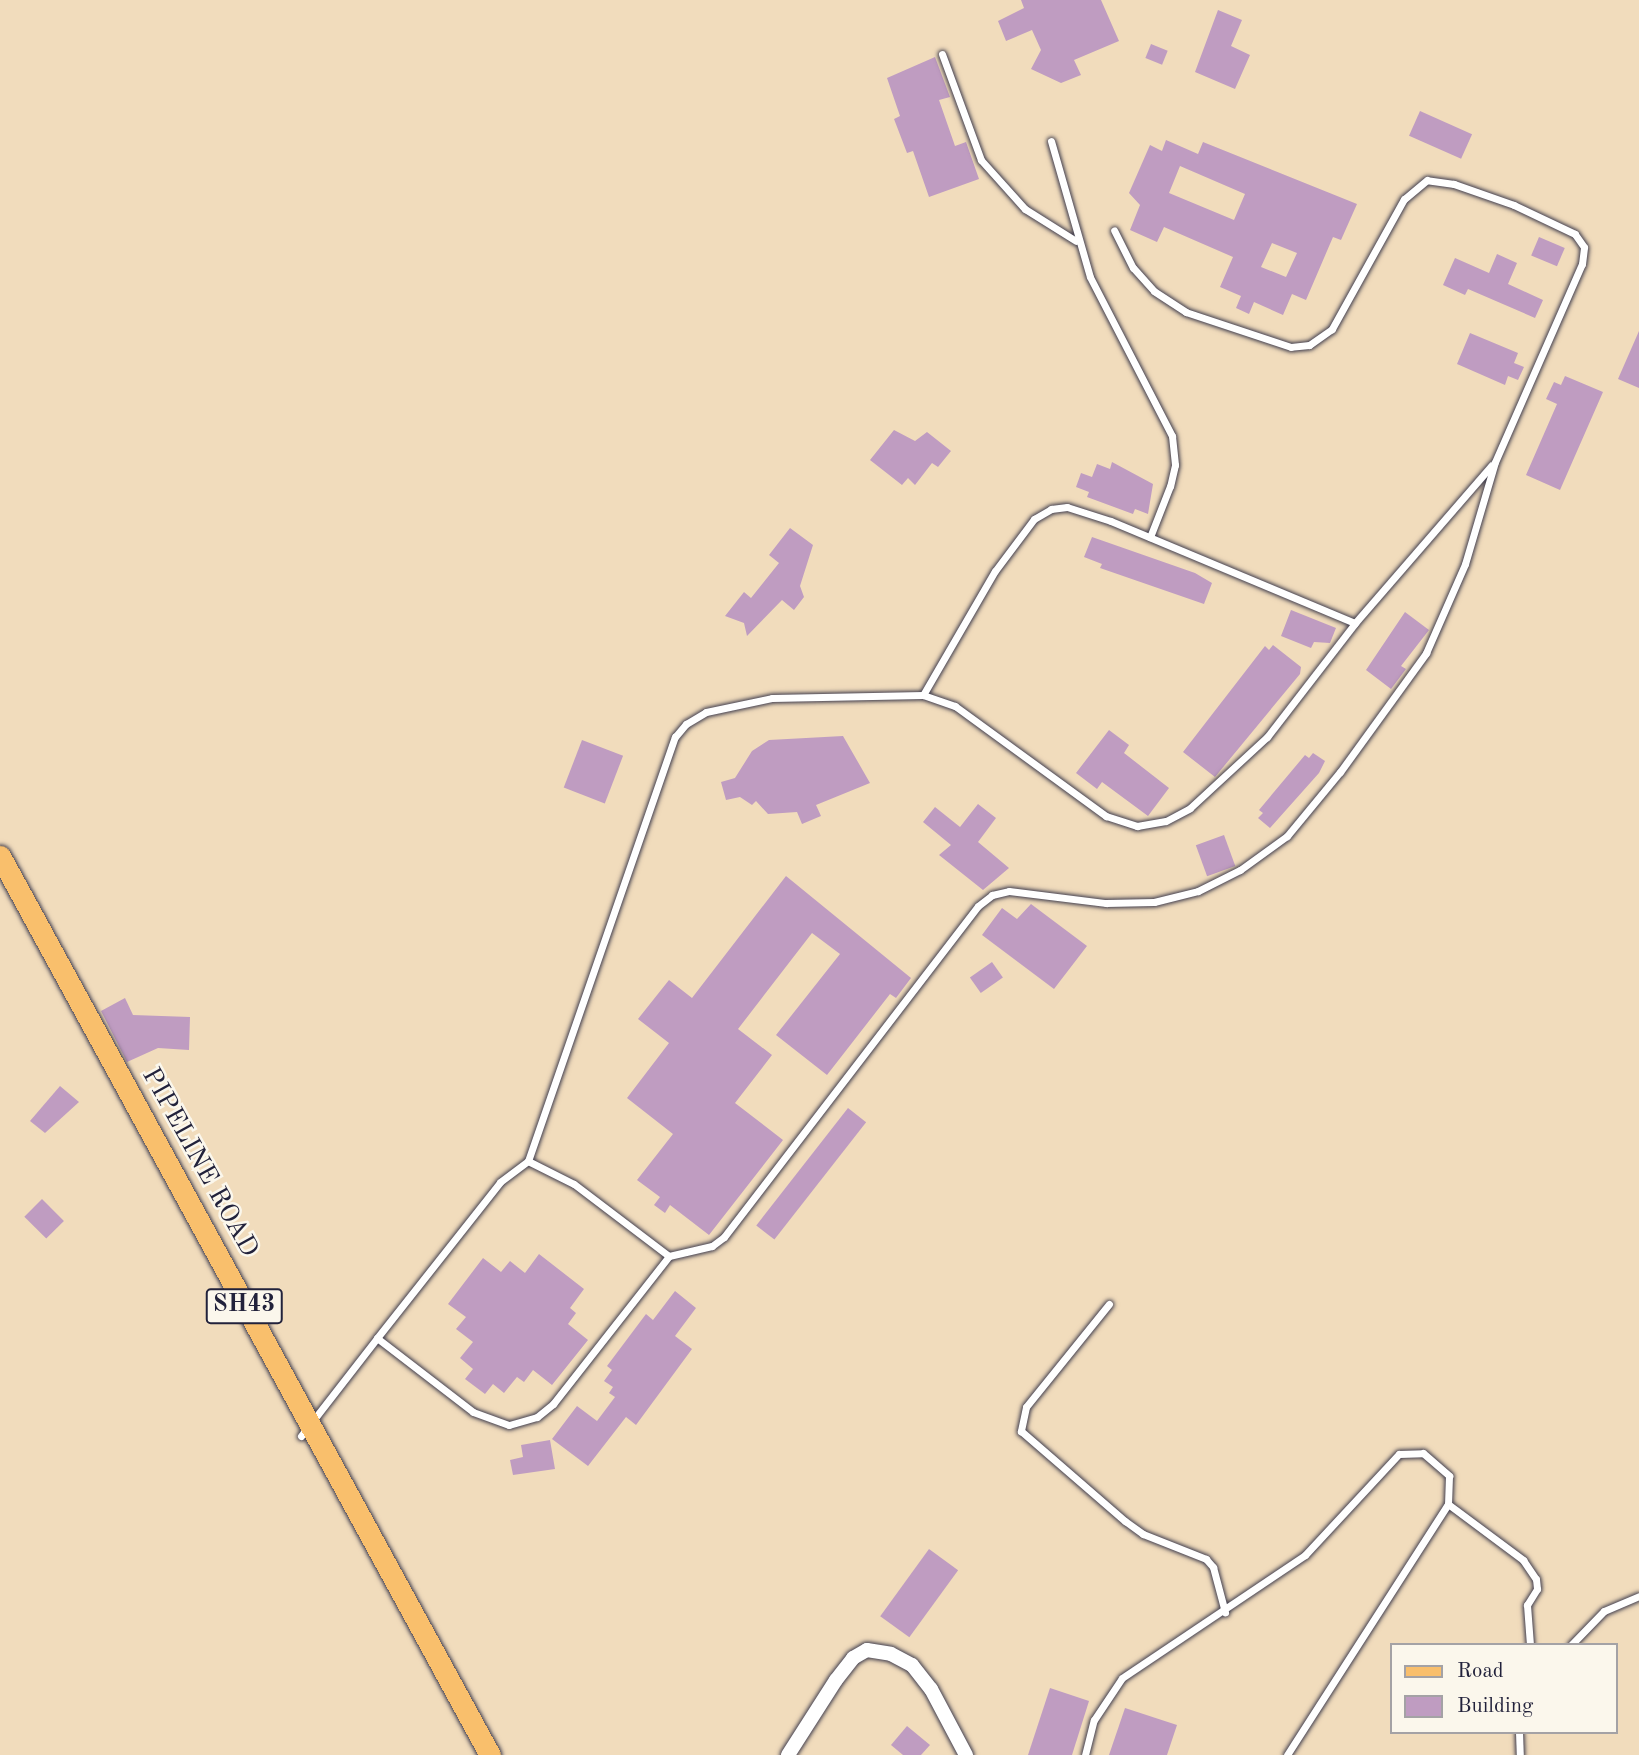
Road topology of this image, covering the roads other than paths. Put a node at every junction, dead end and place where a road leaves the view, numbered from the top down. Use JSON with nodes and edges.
{"nodes":[{"id":1,"x":942,"y":54,"type":"dead end"},
{"id":2,"x":1051,"y":141,"type":"dead end"},
{"id":3,"x":1114,"y":230,"type":"dead end"},
{"id":4,"x":1076,"y":242,"type":"junction"},
{"id":5,"x":1495,"y":462,"type":"junction"},
{"id":6,"x":1150,"y":537,"type":"junction"},
{"id":7,"x":1355,"y":622,"type":"junction"},
{"id":8,"x":923,"y":695,"type":"junction"},
{"id":9,"x":0,"y":856,"type":"edge"},
{"id":10,"x":0,"y":887,"type":"edge"},
{"id":11,"x":527,"y":1161,"type":"junction"},
{"id":12,"x":669,"y":1255,"type":"junction"},
{"id":13,"x":1109,"y":1304,"type":"dead end"},
{"id":14,"x":377,"y":1338,"type":"junction"},
{"id":15,"x":306,"y":1432,"type":"junction"},
{"id":16,"x":1448,"y":1504,"type":"junction"},
{"id":17,"x":1639,"y":1596,"type":"edge"},
{"id":18,"x":1226,"y":1612,"type":"junction"},
{"id":19,"x":407,"y":1616,"type":"junction"},
{"id":20,"x":1531,"y":1643,"type":"edge"},
{"id":21,"x":1573,"y":1643,"type":"edge"},
{"id":22,"x":1520,"y":1734,"type":"edge"},
{"id":23,"x":476,"y":1755,"type":"edge"},
{"id":24,"x":490,"y":1755,"type":"edge"},
{"id":25,"x":788,"y":1755,"type":"edge"},
{"id":26,"x":966,"y":1755,"type":"edge"},
{"id":27,"x":1085,"y":1755,"type":"edge"},
{"id":28,"x":1287,"y":1755,"type":"edge"},
{"id":29,"x":1520,"y":1755,"type":"edge"}],
"edges":[{"from":1,"to":4,"type":"lane"},
{"from":2,"to":4,"type":"lane"},
{"from":3,"to":5,"type":"lane"},
{"from":4,"to":6,"type":"lane"},
{"from":5,"to":7,"type":"lane"},
{"from":5,"to":12,"type":"lane"},
{"from":6,"to":7,"type":"lane"},
{"from":6,"to":8,"type":"lane"},
{"from":7,"to":8,"type":"lane"},
{"from":8,"to":11,"type":"lane"},
{"from":9,"to":15,"type":"main road","name":"PIPELINE ROAD","number":"SH43"},
{"from":10,"to":15,"type":"main road","name":"PIPELINE ROAD","number":"SH43"},
{"from":11,"to":12,"type":"lane"},
{"from":11,"to":14,"type":"lane"},
{"from":12,"to":14,"type":"lane"},
{"from":13,"to":18,"type":"lane"},
{"from":14,"to":15,"type":"lane"},
{"from":15,"to":19,"type":"main road","name":"PIPELINE ROAD","number":"SH43"},
{"from":16,"to":18,"type":"lane"},
{"from":16,"to":20,"type":"lane"},
{"from":16,"to":28,"type":"lane"},
{"from":17,"to":21,"type":"lane"},
{"from":18,"to":27,"type":"lane"},
{"from":19,"to":23,"type":"main road","name":"PIPELINE ROAD","number":"SH43"},
{"from":19,"to":24,"type":"main road","name":"PIPELINE ROAD","number":"SH43"},
{"from":22,"to":29,"type":"lane"},
{"from":25,"to":26,"type":"street"}]}
